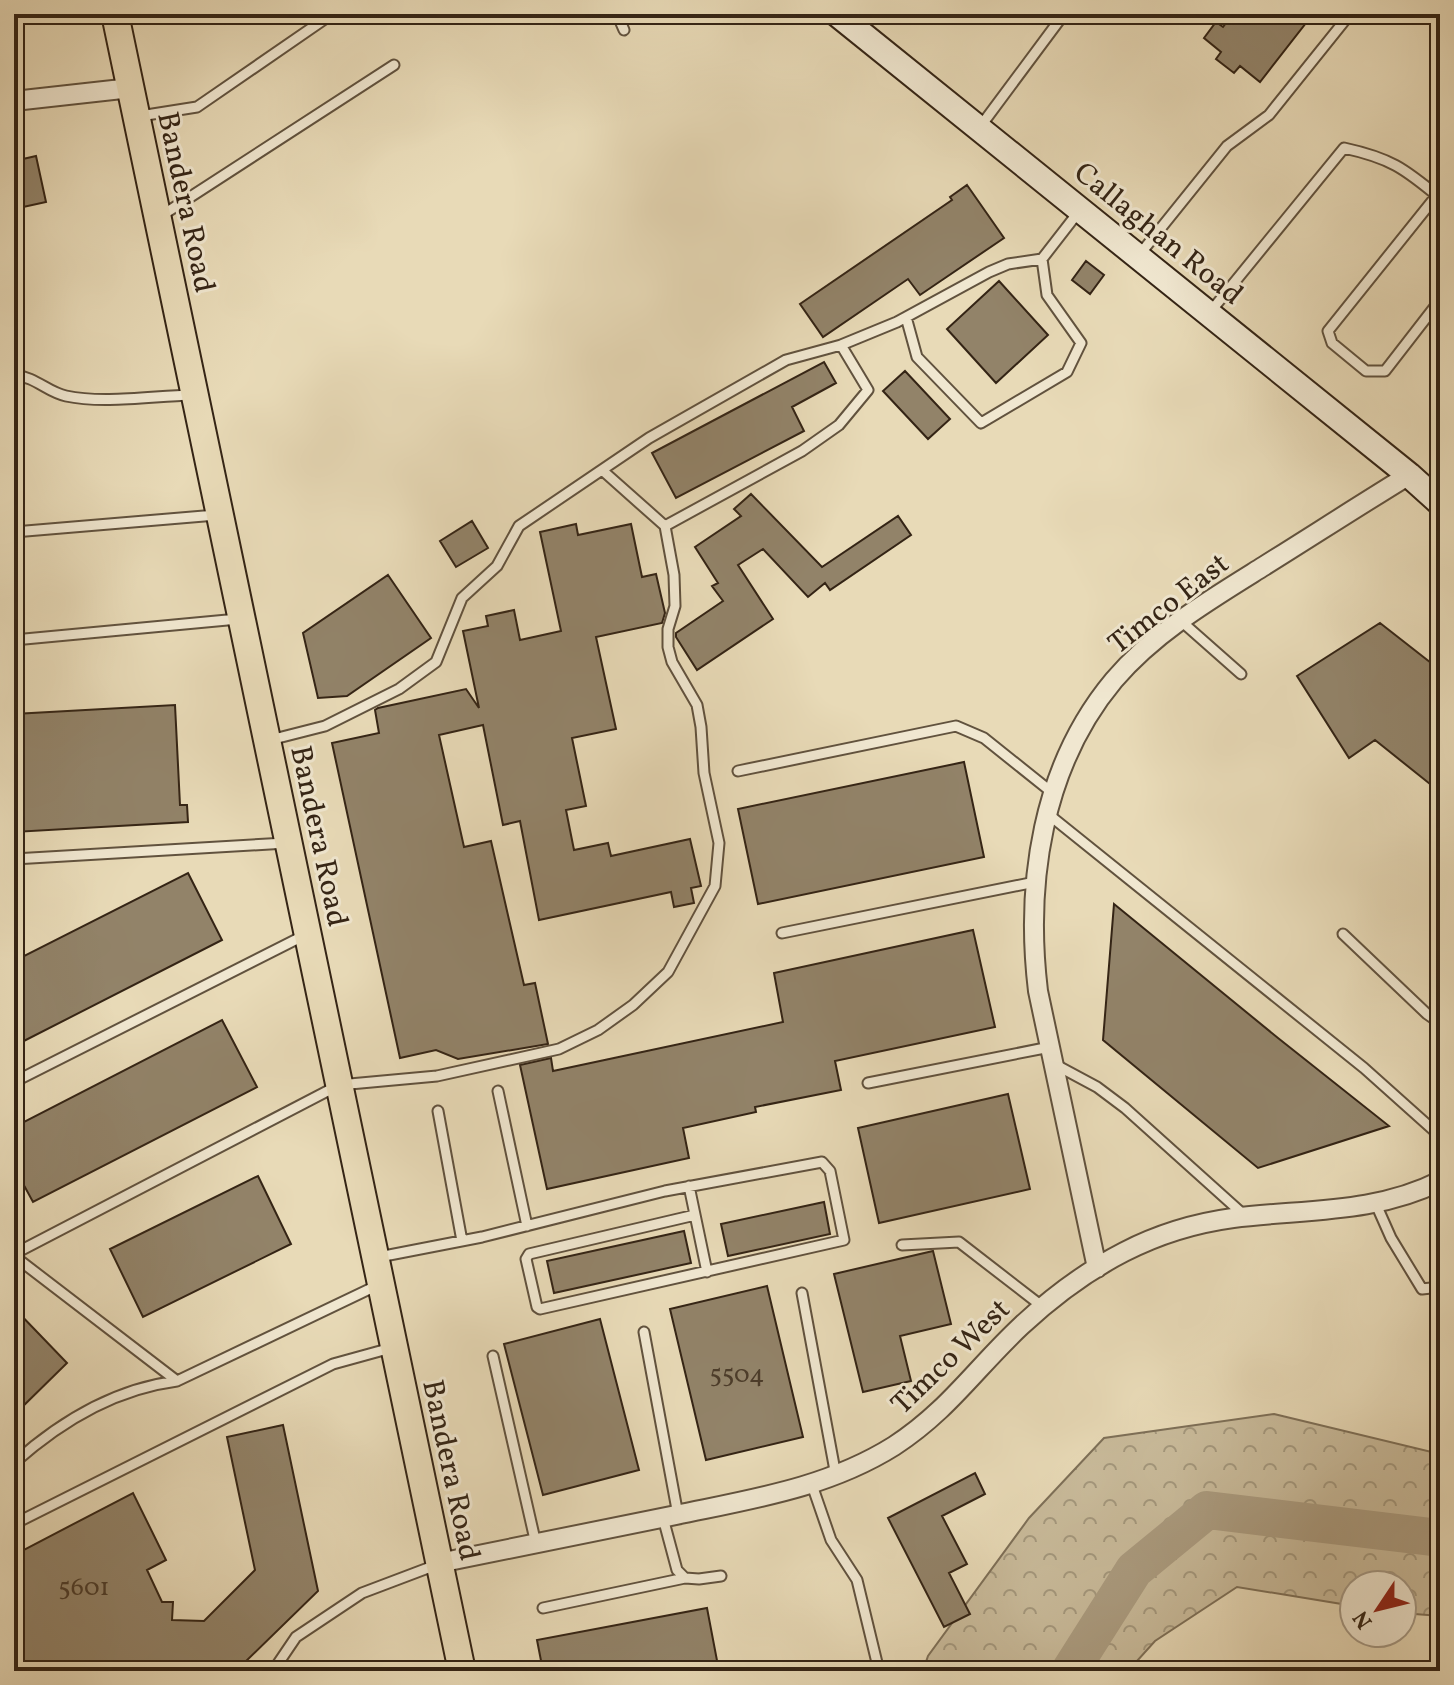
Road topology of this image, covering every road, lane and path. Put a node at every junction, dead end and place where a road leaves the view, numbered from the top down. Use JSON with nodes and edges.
{"nodes":[{"id":1,"x":115,"y":14,"type":"edge"},
{"id":2,"x":332,"y":14,"type":"edge"},
{"id":3,"x":617,"y":14,"type":"edge"},
{"id":4,"x":837,"y":14,"type":"edge"},
{"id":5,"x":1064,"y":14,"type":"edge"},
{"id":6,"x":1350,"y":14,"type":"edge"},
{"id":7,"x":624,"y":30,"type":"dead end"},
{"id":8,"x":394,"y":65,"type":"dead end"},
{"id":9,"x":131,"y":88,"type":"junction"},
{"id":10,"x":14,"y":101,"type":"edge"},
{"id":11,"x":136,"y":116,"type":"junction"},
{"id":12,"x":979,"y":129,"type":"junction"},
{"id":13,"x":1438,"y":196,"type":"edge"},
{"id":14,"x":1080,"y":210,"type":"junction"},
{"id":15,"x":158,"y":218,"type":"junction"},
{"id":16,"x":1138,"y":257,"type":"junction"},
{"id":17,"x":1042,"y":259,"type":"junction"},
{"id":18,"x":1440,"y":300,"type":"edge"},
{"id":19,"x":1209,"y":314,"type":"junction"},
{"id":20,"x":906,"y":317,"type":"junction"},
{"id":21,"x":841,"y":345,"type":"junction"},
{"id":22,"x":14,"y":375,"type":"edge"},
{"id":23,"x":195,"y":395,"type":"junction"},
{"id":24,"x":602,"y":470,"type":"junction"},
{"id":25,"x":1409,"y":475,"type":"junction"},
{"id":26,"x":1440,"y":503,"type":"edge"},
{"id":27,"x":220,"y":515,"type":"junction"},
{"id":28,"x":665,"y":526,"type":"junction"},
{"id":29,"x":14,"y":532,"type":"edge"},
{"id":30,"x":242,"y":619,"type":"junction"},
{"id":31,"x":1181,"y":621,"type":"junction"},
{"id":32,"x":14,"y":640,"type":"edge"},
{"id":33,"x":1241,"y":674,"type":"dead end"},
{"id":34,"x":267,"y":741,"type":"junction"},
{"id":35,"x":738,"y":771,"type":"dead end"},
{"id":36,"x":1054,"y":794,"type":"junction"},
{"id":37,"x":1048,"y":814,"type":"junction"},
{"id":38,"x":288,"y":842,"type":"junction"},
{"id":39,"x":14,"y":859,"type":"edge"},
{"id":40,"x":1035,"y":882,"type":"junction"},
{"id":41,"x":782,"y":933,"type":"dead end"},
{"id":42,"x":308,"y":934,"type":"junction"},
{"id":43,"x":1343,"y":934,"type":"dead end"},
{"id":44,"x":1440,"y":1023,"type":"edge"},
{"id":45,"x":1052,"y":1055,"type":"junction"},
{"id":46,"x":14,"y":1082,"type":"edge"},
{"id":47,"x":868,"y":1083,"type":"dead end"},
{"id":48,"x":339,"y":1085,"type":"junction"},
{"id":49,"x":498,"y":1091,"type":"dead end"},
{"id":50,"x":438,"y":1111,"type":"dead end"},
{"id":51,"x":1440,"y":1136,"type":"edge"},
{"id":52,"x":1440,"y":1181,"type":"edge"},
{"id":53,"x":689,"y":1186,"type":"junction"},
{"id":54,"x":1375,"y":1202,"type":"junction"},
{"id":55,"x":695,"y":1215,"type":"junction"},
{"id":56,"x":1247,"y":1217,"type":"junction"},
{"id":57,"x":527,"y":1226,"type":"junction"},
{"id":58,"x":462,"y":1241,"type":"junction"},
{"id":59,"x":902,"y":1245,"type":"dead end"},
{"id":60,"x":14,"y":1255,"type":"edge"},
{"id":61,"x":1097,"y":1268,"type":"junction"},
{"id":62,"x":378,"y":1271,"type":"junction"},
{"id":63,"x":707,"y":1272,"type":"junction"},
{"id":64,"x":1440,"y":1287,"type":"edge"},
{"id":65,"x":802,"y":1293,"type":"dead end"},
{"id":66,"x":1043,"y":1307,"type":"junction"},
{"id":67,"x":644,"y":1332,"type":"dead end"},
{"id":68,"x":394,"y":1347,"type":"junction"},
{"id":69,"x":493,"y":1356,"type":"dead end"},
{"id":70,"x":177,"y":1381,"type":"junction"},
{"id":71,"x":14,"y":1463,"type":"edge"},
{"id":72,"x":836,"y":1476,"type":"junction"},
{"id":73,"x":812,"y":1485,"type":"junction"},
{"id":74,"x":670,"y":1516,"type":"junction"},
{"id":75,"x":14,"y":1524,"type":"edge"},
{"id":76,"x":536,"y":1544,"type":"junction"},
{"id":77,"x":439,"y":1563,"type":"junction"},
{"id":78,"x":721,"y":1576,"type":"dead end"},
{"id":79,"x":685,"y":1578,"type":"junction"},
{"id":80,"x":543,"y":1608,"type":"dead end"},
{"id":81,"x":273,"y":1671,"type":"edge"},
{"id":82,"x":462,"y":1671,"type":"edge"},
{"id":83,"x":879,"y":1671,"type":"edge"}],
"edges":[{"from":1,"to":9,"type":"main road","name":"Bandera Road"},
{"from":2,"to":11,"type":"lane"},
{"from":3,"to":7,"type":"lane"},
{"from":4,"to":12,"type":"main road","name":"Callaghan Road"},
{"from":5,"to":12,"type":"lane"},
{"from":6,"to":16,"type":"lane"},
{"from":8,"to":15,"type":"lane"},
{"from":9,"to":10,"type":"street"},
{"from":9,"to":11,"type":"main road","name":"Bandera Road"},
{"from":11,"to":15,"type":"main road","name":"Bandera Road"},
{"from":12,"to":14,"type":"main road","name":"Callaghan Road"},
{"from":13,"to":18,"type":"lane"},
{"from":13,"to":19,"type":"lane"},
{"from":14,"to":16,"type":"main road","name":"Callaghan Road"},
{"from":14,"to":17,"type":"lane"},
{"from":15,"to":23,"type":"main road","name":"Bandera Road"},
{"from":16,"to":19,"type":"main road","name":"Callaghan Road"},
{"from":17,"to":20,"type":"lane"},
{"from":17,"to":20,"type":"lane"},
{"from":19,"to":25,"type":"main road","name":"Callaghan Road"},
{"from":20,"to":21,"type":"lane"},
{"from":21,"to":24,"type":"lane"},
{"from":21,"to":28,"type":"lane"},
{"from":22,"to":23,"type":"lane"},
{"from":23,"to":27,"type":"main road","name":"Bandera Road"},
{"from":24,"to":28,"type":"lane"},
{"from":24,"to":34,"type":"lane"},
{"from":25,"to":26,"type":"main road","name":"Callaghan Road"},
{"from":25,"to":31,"type":"street","name":"Timco East"},
{"from":27,"to":29,"type":"lane"},
{"from":27,"to":30,"type":"main road","name":"Bandera Road"},
{"from":28,"to":48,"type":"lane"},
{"from":30,"to":32,"type":"lane"},
{"from":30,"to":34,"type":"main road","name":"Bandera Road"},
{"from":31,"to":33,"type":"lane"},
{"from":31,"to":36,"type":"street","name":"Timco East"},
{"from":34,"to":38,"type":"main road","name":"Bandera Road"},
{"from":35,"to":36,"type":"lane"},
{"from":36,"to":37,"type":"street","name":"Timco East"},
{"from":37,"to":40,"type":"street","name":"Timco East"},
{"from":37,"to":51,"type":"lane"},
{"from":38,"to":39,"type":"lane"},
{"from":38,"to":42,"type":"main road","name":"Bandera Road"},
{"from":40,"to":41,"type":"lane"},
{"from":40,"to":45,"type":"street","name":"Timco East"},
{"from":42,"to":46,"type":"lane"},
{"from":42,"to":48,"type":"main road","name":"Bandera Road"},
{"from":43,"to":44,"type":"lane"},
{"from":45,"to":47,"type":"lane"},
{"from":45,"to":56,"type":"lane"},
{"from":45,"to":61,"type":"street","name":"Timco East"},
{"from":48,"to":60,"type":"lane"},
{"from":48,"to":62,"type":"main road","name":"Bandera Road"},
{"from":49,"to":57,"type":"lane"},
{"from":50,"to":58,"type":"lane"},
{"from":52,"to":54,"type":"street","name":"Timco West"},
{"from":53,"to":55,"type":"lane"},
{"from":53,"to":57,"type":"lane"},
{"from":53,"to":63,"type":"lane"},
{"from":54,"to":56,"type":"street","name":"Timco West"},
{"from":54,"to":64,"type":"lane"},
{"from":55,"to":63,"type":"lane"},
{"from":55,"to":63,"type":"lane"},
{"from":56,"to":61,"type":"street","name":"Timco West"},
{"from":57,"to":58,"type":"lane"},
{"from":58,"to":62,"type":"lane"},
{"from":59,"to":66,"type":"lane"},
{"from":60,"to":70,"type":"lane"},
{"from":61,"to":66,"type":"street","name":"Timco West"},
{"from":62,"to":68,"type":"main road","name":"Bandera Road"},
{"from":62,"to":70,"type":"lane"},
{"from":65,"to":72,"type":"lane"},
{"from":66,"to":72,"type":"street","name":"Timco West"},
{"from":67,"to":74,"type":"lane"},
{"from":68,"to":75,"type":"lane"},
{"from":68,"to":77,"type":"main road","name":"Bandera Road"},
{"from":69,"to":76,"type":"lane"},
{"from":70,"to":71,"type":"lane"},
{"from":72,"to":73,"type":"street","name":"Timco West"},
{"from":73,"to":74,"type":"street","name":"Timco West"},
{"from":73,"to":83,"type":"lane"},
{"from":74,"to":76,"type":"street","name":"Timco West"},
{"from":74,"to":79,"type":"lane"},
{"from":76,"to":77,"type":"street","name":"Timco West"},
{"from":77,"to":81,"type":"lane"},
{"from":77,"to":82,"type":"main road","name":"Bandera Road"},
{"from":78,"to":79,"type":"lane"},
{"from":79,"to":80,"type":"lane"}]}
